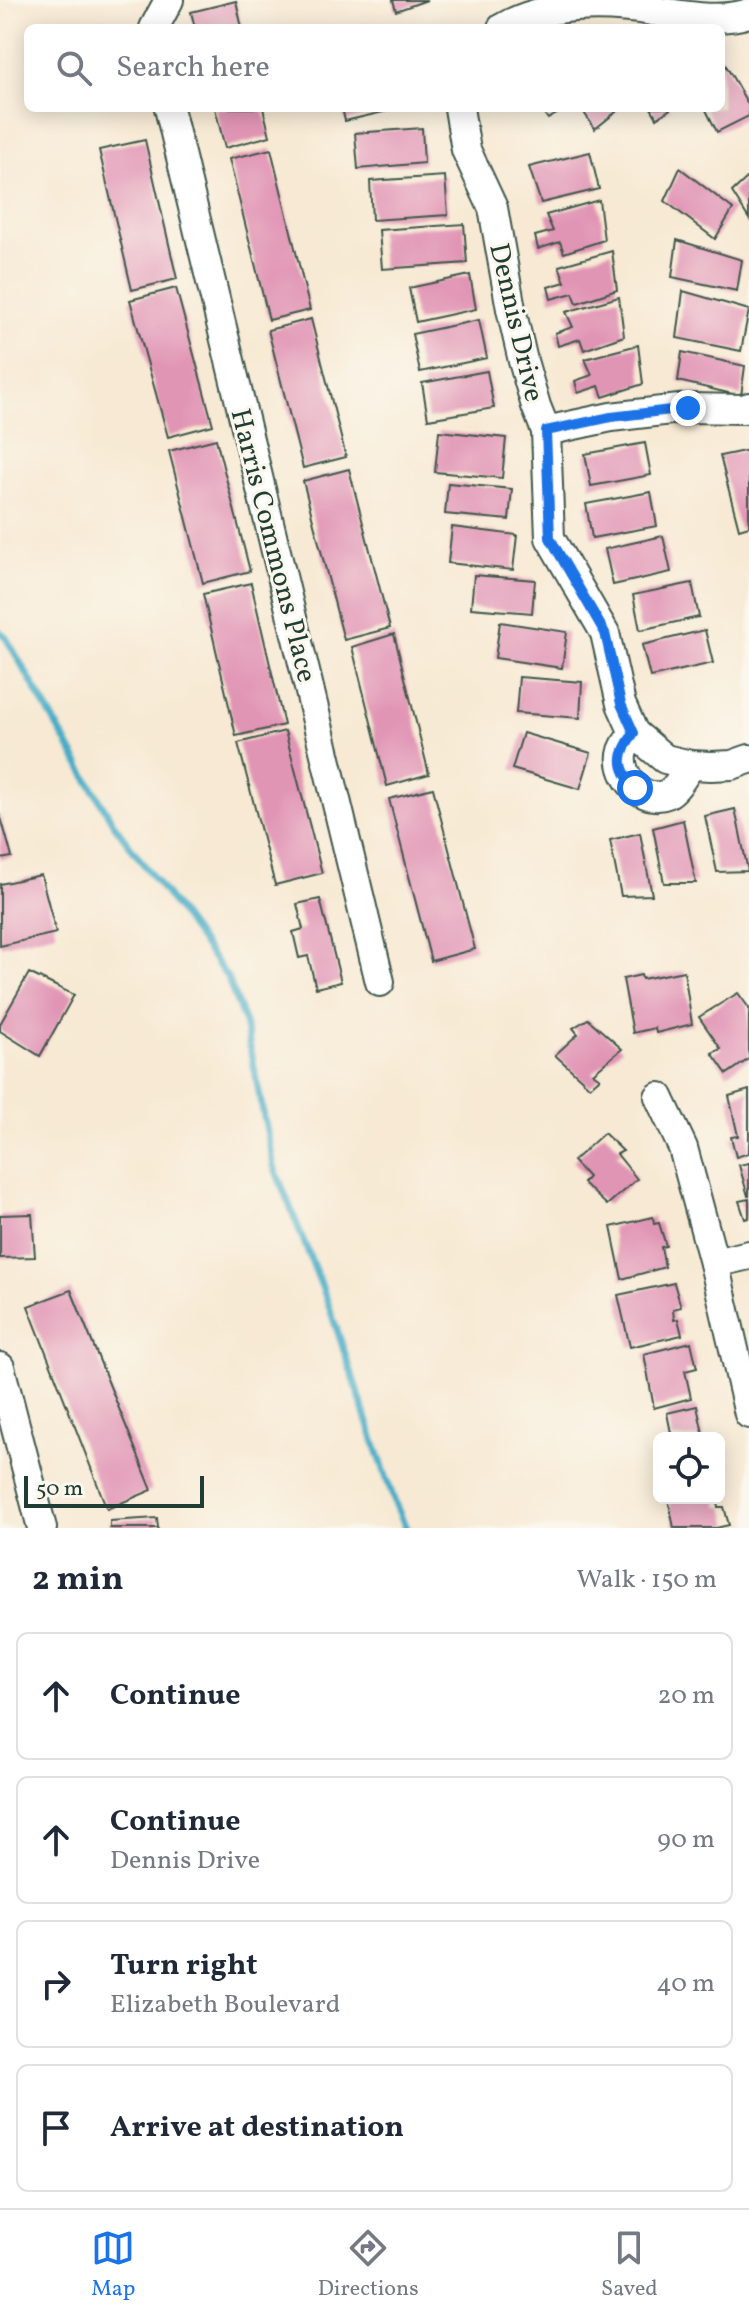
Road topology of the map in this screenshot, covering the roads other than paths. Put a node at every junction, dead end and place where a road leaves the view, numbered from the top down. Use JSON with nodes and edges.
{"nodes":[{"id":1,"x":169,"y":0,"type":"edge"},
{"id":2,"x":749,"y":13,"type":"edge"},
{"id":3,"x":156,"y":24,"type":"edge"},
{"id":4,"x":508,"y":24,"type":"edge"},
{"id":5,"x":170,"y":112,"type":"edge"},
{"id":6,"x":460,"y":112,"type":"edge"},
{"id":7,"x":749,"y":407,"type":"edge"},
{"id":8,"x":546,"y":431,"type":"junction"},
{"id":9,"x":634,"y":733,"type":"junction"},
{"id":10,"x":749,"y":759,"type":"edge"},
{"id":11,"x":691,"y":765,"type":"junction"},
{"id":12,"x":380,"y":982,"type":"dead end"},
{"id":13,"x":659,"y":1097,"type":"dead end"},
{"id":14,"x":749,"y":1255,"type":"edge"},
{"id":15,"x":714,"y":1263,"type":"junction"},
{"id":16,"x":0,"y":1367,"type":"edge"},
{"id":17,"x":749,"y":1414,"type":"edge"},
{"id":18,"x":42,"y":1528,"type":"edge"}],
"edges":[{"from":1,"to":3,"type":"street"},
{"from":2,"to":4,"type":"street"},
{"from":5,"to":12,"type":"street","name":"Harris Commons Place"},
{"from":6,"to":8,"type":"street","name":"Dennis Drive"},
{"from":7,"to":8,"type":"street"},
{"from":8,"to":9,"type":"street","name":"Dennis Drive"},
{"from":9,"to":11,"type":"street","name":"Dennis Drive"},
{"from":9,"to":11,"type":"street"},
{"from":10,"to":11,"type":"street","name":"Dennis Drive"},
{"from":13,"to":15,"type":"street"},
{"from":14,"to":15,"type":"street"},
{"from":15,"to":17,"type":"street"},
{"from":16,"to":18,"type":"street"}]}
